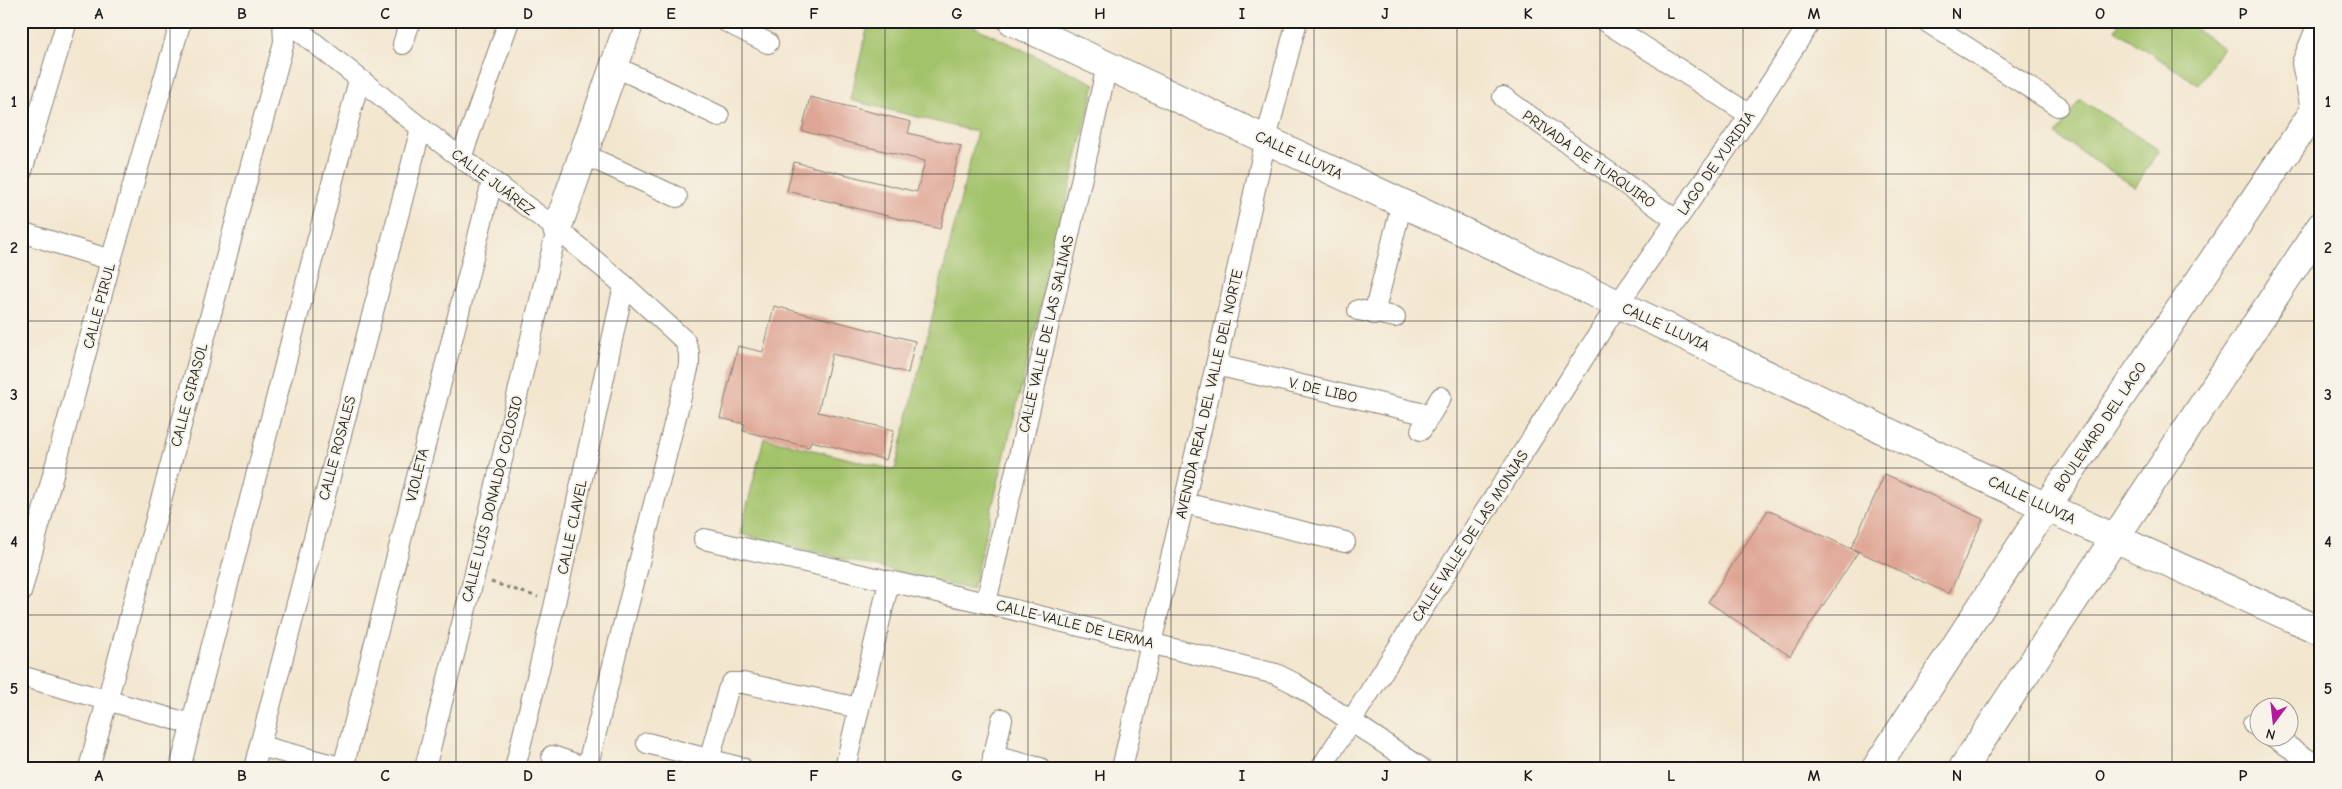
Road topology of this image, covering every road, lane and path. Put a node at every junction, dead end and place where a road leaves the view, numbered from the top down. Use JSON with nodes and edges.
{"nodes":[{"id":1,"x":67,"y":21,"type":"edge"},
{"id":2,"x":181,"y":21,"type":"edge"},
{"id":3,"x":285,"y":21,"type":"edge"},
{"id":4,"x":410,"y":21,"type":"edge"},
{"id":5,"x":509,"y":21,"type":"edge"},
{"id":6,"x":630,"y":21,"type":"edge"},
{"id":7,"x":725,"y":21,"type":"edge"},
{"id":8,"x":1012,"y":21,"type":"edge"},
{"id":9,"x":1297,"y":21,"type":"edge"},
{"id":10,"x":1604,"y":21,"type":"edge"},
{"id":11,"x":1811,"y":21,"type":"edge"},
{"id":12,"x":1926,"y":21,"type":"edge"},
{"id":13,"x":2319,"y":21,"type":"edge"},
{"id":14,"x":403,"y":44,"type":"dead end"},
{"id":15,"x":768,"y":44,"type":"dead end"},
{"id":16,"x":614,"y":66,"type":"junction"},
{"id":17,"x":1106,"y":66,"type":"junction"},
{"id":18,"x":359,"y":80,"type":"junction"},
{"id":19,"x":1503,"y":98,"type":"dead end"},
{"id":20,"x":2058,"y":106,"type":"dead end"},
{"id":21,"x":2316,"y":108,"type":"edge"},
{"id":22,"x":1750,"y":115,"type":"junction"},
{"id":23,"x":720,"y":116,"type":"dead end"},
{"id":24,"x":421,"y":128,"type":"junction"},
{"id":25,"x":1266,"y":139,"type":"junction"},
{"id":26,"x":583,"y":154,"type":"junction"},
{"id":27,"x":461,"y":158,"type":"junction"},
{"id":28,"x":21,"y":174,"type":"edge"},
{"id":29,"x":492,"y":182,"type":"junction"},
{"id":30,"x":677,"y":197,"type":"dead end"},
{"id":31,"x":1402,"y":203,"type":"junction"},
{"id":32,"x":1676,"y":220,"type":"junction"},
{"id":33,"x":2321,"y":226,"type":"edge"},
{"id":34,"x":557,"y":229,"type":"junction"},
{"id":35,"x":21,"y":232,"type":"edge"},
{"id":36,"x":111,"y":260,"type":"junction"},
{"id":37,"x":624,"y":285,"type":"junction"},
{"id":38,"x":1618,"y":304,"type":"junction"},
{"id":39,"x":1395,"y":316,"type":"dead end"},
{"id":40,"x":1216,"y":365,"type":"junction"},
{"id":41,"x":1441,"y":397,"type":"dead end"},
{"id":42,"x":1184,"y":503,"type":"junction"},
{"id":43,"x":2046,"y":507,"type":"junction"},
{"id":44,"x":2115,"y":537,"type":"junction"},
{"id":45,"x":704,"y":539,"type":"dead end"},
{"id":46,"x":1345,"y":542,"type":"dead end"},
{"id":47,"x":474,"y":577,"type":"junction"},
{"id":48,"x":889,"y":582,"type":"junction"},
{"id":49,"x":21,"y":593,"type":"edge"},
{"id":50,"x":555,"y":602,"type":"junction"},
{"id":51,"x":986,"y":602,"type":"junction"},
{"id":52,"x":2321,"y":631,"type":"edge"},
{"id":53,"x":1152,"y":643,"type":"junction"},
{"id":54,"x":21,"y":676,"type":"edge"},
{"id":55,"x":107,"y":700,"type":"junction"},
{"id":56,"x":859,"y":708,"type":"junction"},
{"id":57,"x":1002,"y":719,"type":"dead end"},
{"id":58,"x":1351,"y":721,"type":"junction"},
{"id":59,"x":191,"y":724,"type":"junction"},
{"id":60,"x":647,"y":743,"type":"dead end"},
{"id":61,"x":260,"y":746,"type":"junction"},
{"id":62,"x":2287,"y":746,"type":"edge"},
{"id":63,"x":552,"y":756,"type":"dead end"},
{"id":64,"x":992,"y":762,"type":"edge"},
{"id":65,"x":708,"y":764,"type":"edge"},
{"id":66,"x":89,"y":768,"type":"edge"},
{"id":67,"x":180,"y":768,"type":"edge"},
{"id":68,"x":254,"y":768,"type":"edge"},
{"id":69,"x":343,"y":768,"type":"edge"},
{"id":70,"x":425,"y":768,"type":"edge"},
{"id":71,"x":515,"y":768,"type":"edge"},
{"id":72,"x":587,"y":768,"type":"edge"},
{"id":73,"x":742,"y":768,"type":"edge"},
{"id":74,"x":845,"y":768,"type":"edge"},
{"id":75,"x":1040,"y":768,"type":"edge"},
{"id":76,"x":1122,"y":768,"type":"edge"},
{"id":77,"x":1321,"y":768,"type":"edge"},
{"id":78,"x":1422,"y":768,"type":"edge"},
{"id":79,"x":1876,"y":768,"type":"edge"},
{"id":80,"x":1963,"y":768,"type":"edge"},
{"id":81,"x":2321,"y":768,"type":"edge"}],
"edges":[{"from":1,"to":28,"type":"street"},
{"from":2,"to":36,"type":"street","name":"CALLE PIRUL"},
{"from":3,"to":18,"type":"street","name":"CALLE JUÁREZ"},
{"from":3,"to":55,"type":"street","name":"CALLE GIRASOL"},
{"from":4,"to":14,"type":"street"},
{"from":5,"to":27,"type":"street"},
{"from":6,"to":16,"type":"street"},
{"from":7,"to":15,"type":"street"},
{"from":8,"to":17,"type":"street","name":"CALLE LLUVIA"},
{"from":9,"to":25,"type":"street","name":"AVENIDA REAL DEL VALLE DEL NORTE"},
{"from":10,"to":22,"type":"street"},
{"from":11,"to":22,"type":"street","name":"LAGO DE YURIDIA"},
{"from":12,"to":20,"type":"street"},
{"from":13,"to":21,"type":"street","name":"BOULEVARD DEL LAGO"},
{"from":16,"to":23,"type":"street"},
{"from":16,"to":26,"type":"street"},
{"from":17,"to":25,"type":"street","name":"CALLE LLUVIA"},
{"from":17,"to":51,"type":"street","name":"CALLE VALLE DE LAS SALINAS"},
{"from":18,"to":24,"type":"street","name":"CALLE JUÁREZ"},
{"from":18,"to":59,"type":"street"},
{"from":19,"to":32,"type":"street","name":"PRIVADA DE TURQUIRO"},
{"from":21,"to":43,"type":"street","name":"BOULEVARD DEL LAGO"},
{"from":22,"to":32,"type":"street","name":"LAGO DE YURIDIA"},
{"from":24,"to":27,"type":"street","name":"CALLE JUÁREZ"},
{"from":24,"to":61,"type":"street","name":"CALLE ROSALES"},
{"from":25,"to":31,"type":"street","name":"CALLE LLUVIA"},
{"from":25,"to":40,"type":"street","name":"AVENIDA REAL DEL VALLE DEL NORTE"},
{"from":26,"to":30,"type":"street"},
{"from":26,"to":34,"type":"street"},
{"from":27,"to":29,"type":"street","name":"CALLE JUÁREZ"},
{"from":29,"to":34,"type":"street","name":"CALLE JUÁREZ"},
{"from":29,"to":69,"type":"street","name":"VIOLETA"},
{"from":31,"to":38,"type":"street","name":"CALLE LLUVIA"},
{"from":31,"to":39,"type":"street"},
{"from":32,"to":38,"type":"street","name":"LAGO DE YURIDIA"},
{"from":33,"to":44,"type":"street"},
{"from":34,"to":37,"type":"street","name":"CALLE JUÁREZ"},
{"from":34,"to":47,"type":"street","name":"CALLE LUIS DONALDO COLOSIO"},
{"from":35,"to":36,"type":"street"},
{"from":36,"to":49,"type":"street","name":"CALLE PIRUL"},
{"from":37,"to":50,"type":"street","name":"CALLE CLAVEL"},
{"from":37,"to":72,"type":"street","name":"CALLE JUÁREZ"},
{"from":38,"to":43,"type":"street","name":"CALLE LLUVIA"},
{"from":38,"to":58,"type":"street","name":"CALLE VALLE DE LAS MONJAS"},
{"from":40,"to":41,"type":"street","name":"V. DE LIBO"},
{"from":40,"to":42,"type":"street","name":"AVENIDA REAL DEL VALLE DEL NORTE"},
{"from":42,"to":46,"type":"street"},
{"from":42,"to":53,"type":"street","name":"AVENIDA REAL DEL VALLE DEL NORTE"},
{"from":43,"to":44,"type":"street","name":"CALLE LLUVIA"},
{"from":43,"to":79,"type":"street","name":"BOULEVARD DEL LAGO"},
{"from":44,"to":52,"type":"street","name":"CALLE LLUVIA"},
{"from":44,"to":80,"type":"street"},
{"from":45,"to":48,"type":"street","name":"CALLE VALLE DE LERMA"},
{"from":47,"to":50,"type":"path"},
{"from":47,"to":70,"type":"street","name":"CALLE LUIS DONALDO COLOSIO"},
{"from":48,"to":51,"type":"street","name":"CALLE VALLE DE LERMA"},
{"from":48,"to":56,"type":"street"},
{"from":50,"to":71,"type":"street","name":"CALLE CLAVEL"},
{"from":51,"to":53,"type":"street","name":"CALLE VALLE DE LERMA"},
{"from":53,"to":58,"type":"street","name":"CALLE VALLE DE LERMA"},
{"from":53,"to":76,"type":"street","name":"AVENIDA REAL DEL VALLE DEL NORTE"},
{"from":54,"to":55,"type":"street"},
{"from":55,"to":59,"type":"street"},
{"from":55,"to":66,"type":"street","name":"CALLE GIRASOL"},
{"from":56,"to":65,"type":"street"},
{"from":56,"to":74,"type":"street"},
{"from":57,"to":64,"type":"street"},
{"from":58,"to":77,"type":"street","name":"CALLE VALLE DE LAS MONJAS"},
{"from":58,"to":78,"type":"street","name":"CALLE VALLE DE LERMA"},
{"from":59,"to":67,"type":"street"},
{"from":60,"to":65,"type":"street"},
{"from":61,"to":68,"type":"street","name":"CALLE ROSALES"},
{"from":61,"to":69,"type":"street"},
{"from":62,"to":81,"type":"street"},
{"from":63,"to":72,"type":"street"},
{"from":64,"to":75,"type":"street"},
{"from":65,"to":73,"type":"street"}]}
